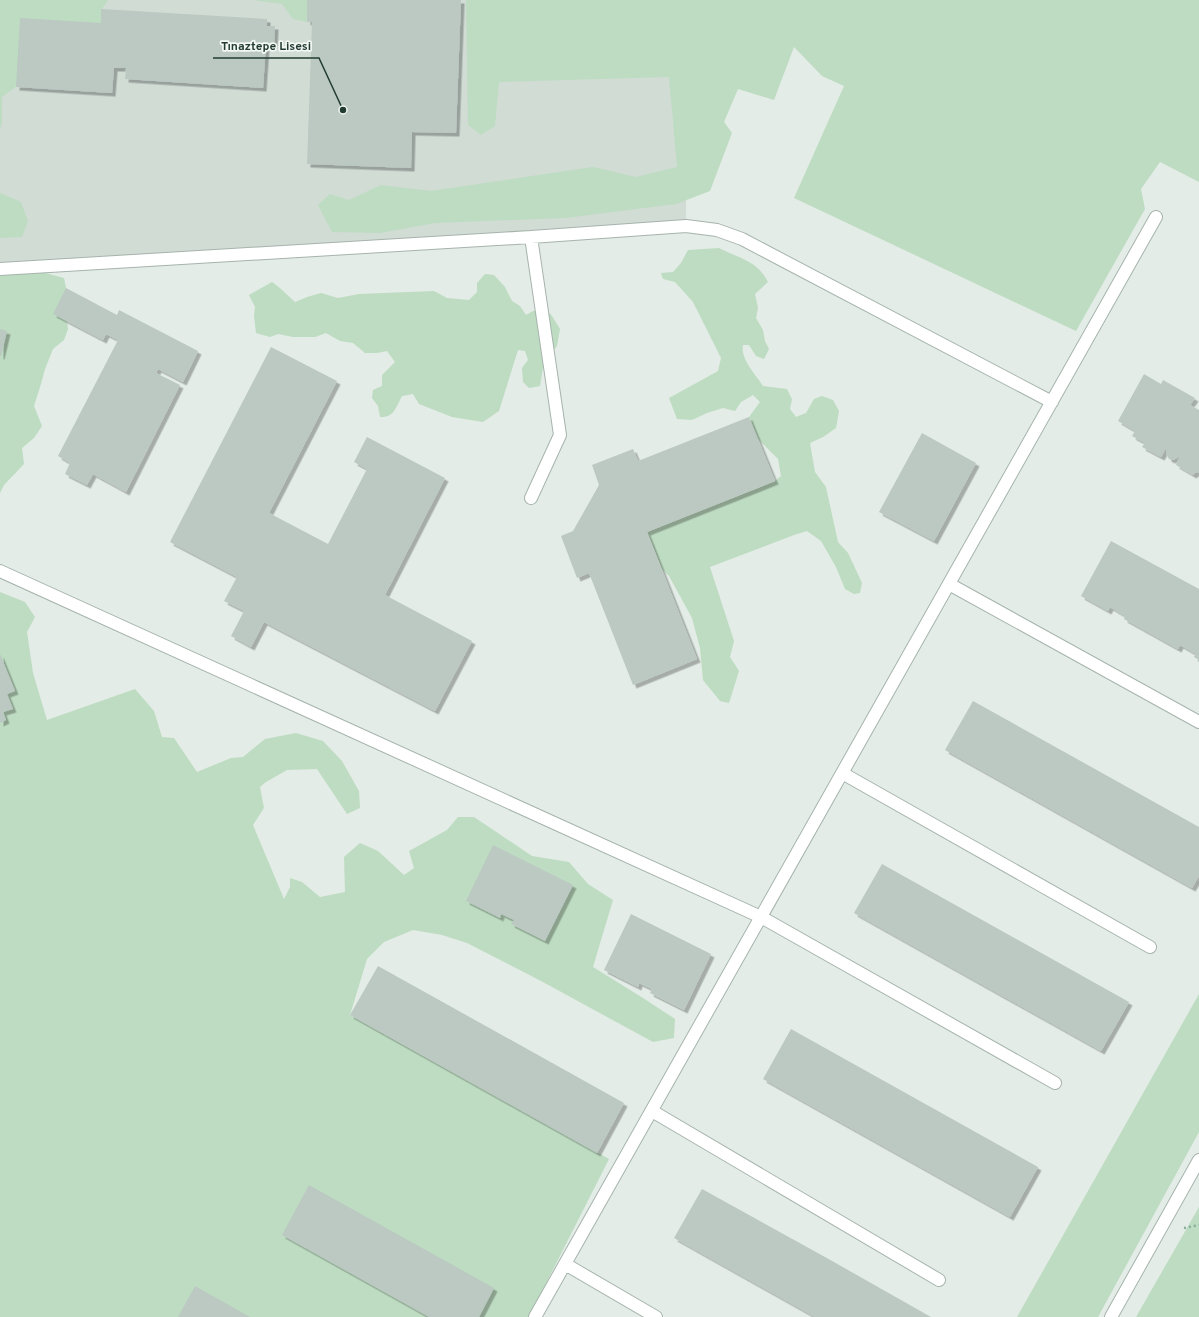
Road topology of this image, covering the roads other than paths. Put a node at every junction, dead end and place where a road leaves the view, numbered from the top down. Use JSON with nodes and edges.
{"nodes":[{"id":1,"x":1156,"y":217,"type":"dead end"},
{"id":2,"x":531,"y":237,"type":"junction"},
{"id":3,"x":0,"y":268,"type":"edge"},
{"id":4,"x":1052,"y":402,"type":"junction"},
{"id":5,"x":531,"y":498,"type":"dead end"},
{"id":6,"x":0,"y":571,"type":"edge"},
{"id":7,"x":949,"y":584,"type":"junction"},
{"id":8,"x":1199,"y":722,"type":"edge"},
{"id":9,"x":842,"y":773,"type":"junction"},
{"id":10,"x":761,"y":917,"type":"junction"},
{"id":11,"x":1150,"y":947,"type":"dead end"},
{"id":12,"x":1055,"y":1083,"type":"dead end"},
{"id":13,"x":652,"y":1111,"type":"junction"},
{"id":14,"x":1199,"y":1160,"type":"edge"},
{"id":15,"x":565,"y":1264,"type":"junction"},
{"id":16,"x":939,"y":1280,"type":"dead end"},
{"id":17,"x":535,"y":1317,"type":"edge"},
{"id":18,"x":656,"y":1317,"type":"edge"},
{"id":19,"x":1111,"y":1317,"type":"edge"}],
"edges":[{"from":1,"to":4,"type":"street"},
{"from":2,"to":3,"type":"street"},
{"from":2,"to":4,"type":"street"},
{"from":2,"to":5,"type":"street"},
{"from":4,"to":7,"type":"street"},
{"from":6,"to":10,"type":"street"},
{"from":7,"to":8,"type":"street"},
{"from":7,"to":9,"type":"street"},
{"from":9,"to":10,"type":"street"},
{"from":9,"to":11,"type":"street"},
{"from":10,"to":12,"type":"street"},
{"from":10,"to":13,"type":"street"},
{"from":13,"to":15,"type":"street"},
{"from":13,"to":16,"type":"street"},
{"from":14,"to":19,"type":"street"},
{"from":15,"to":17,"type":"street"},
{"from":15,"to":18,"type":"street"}]}
